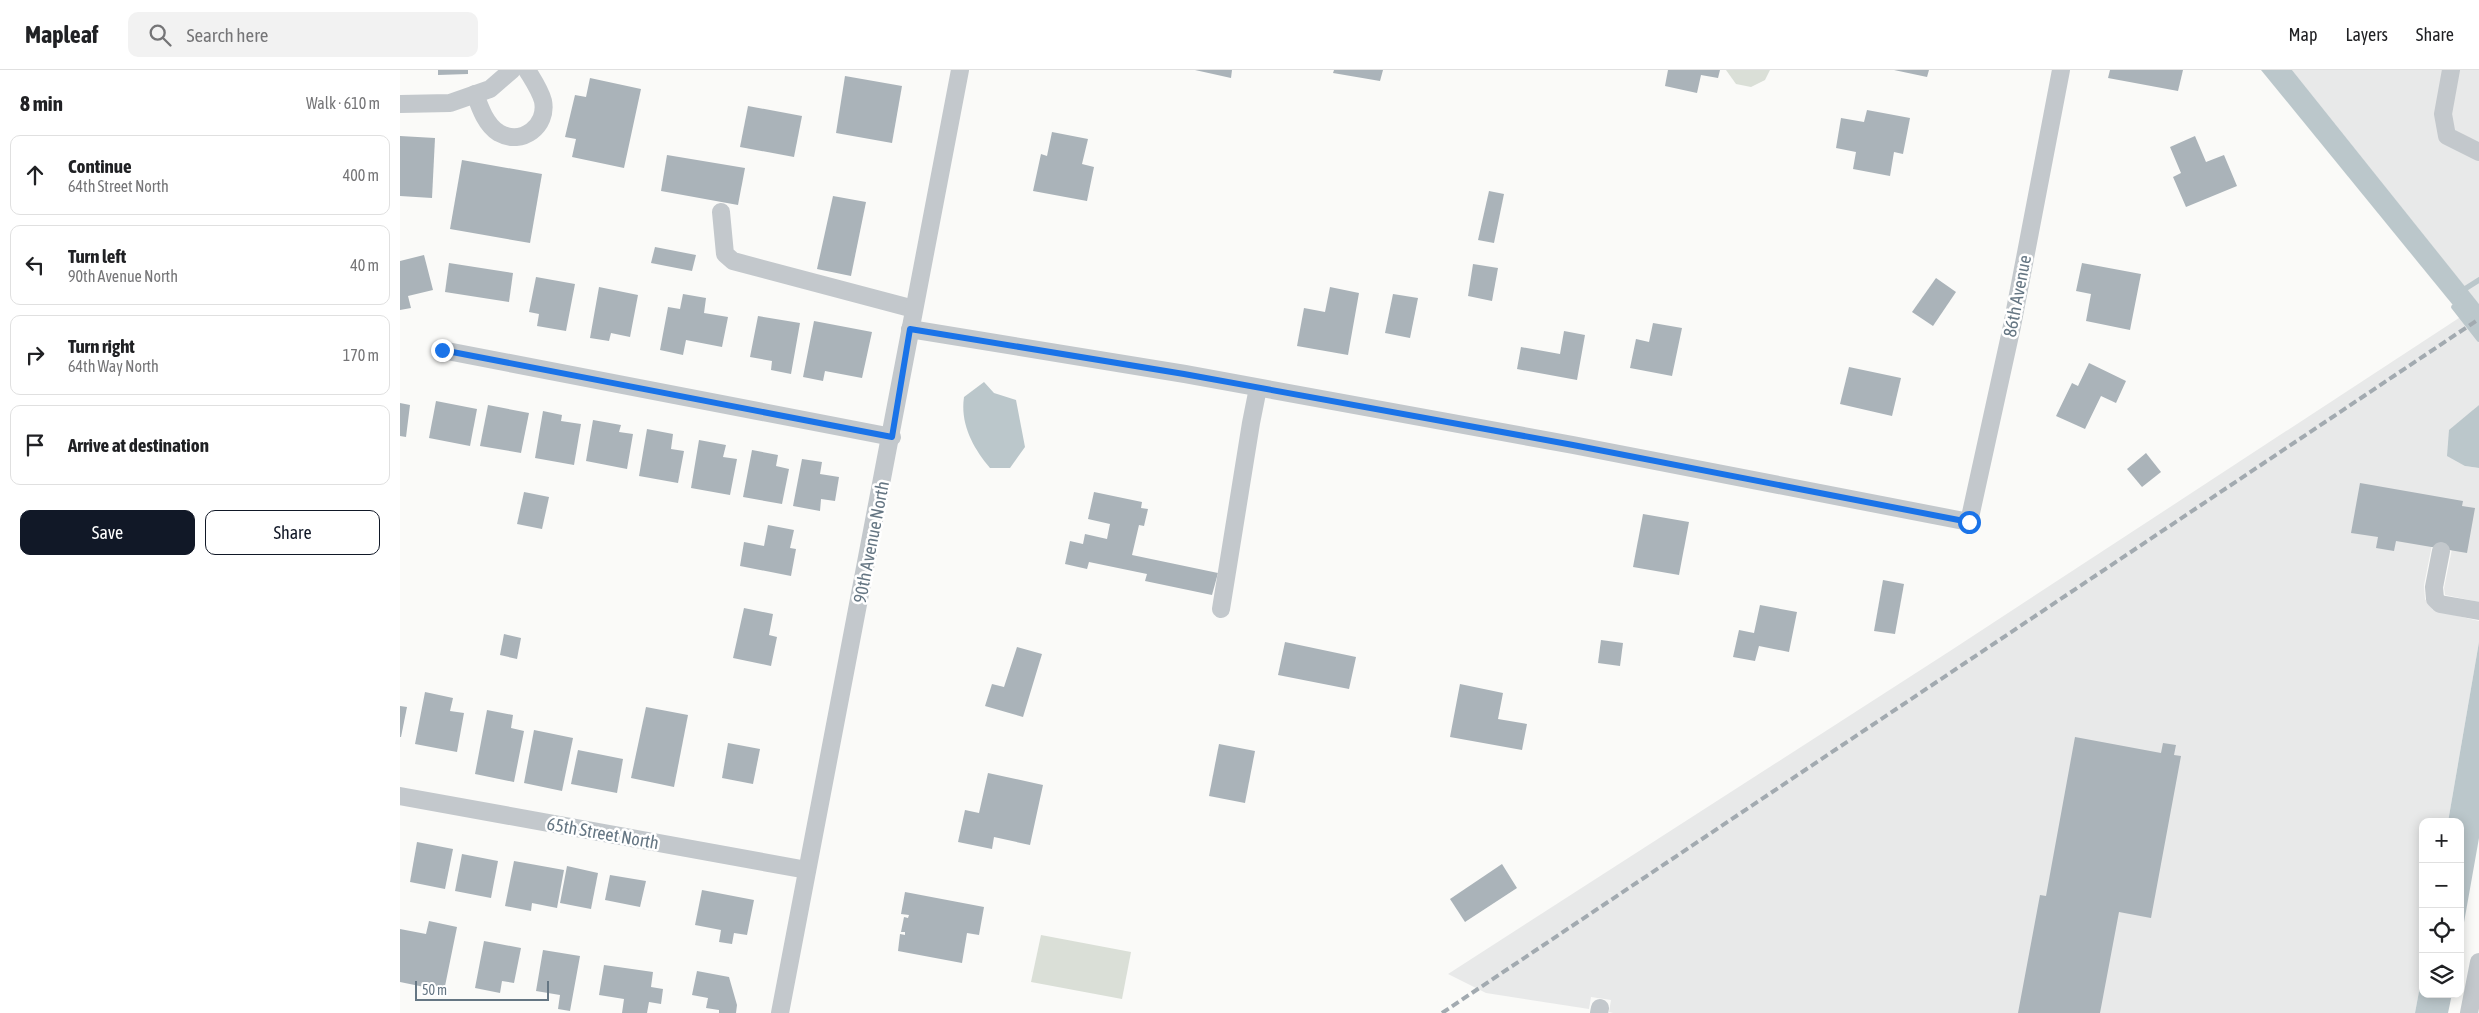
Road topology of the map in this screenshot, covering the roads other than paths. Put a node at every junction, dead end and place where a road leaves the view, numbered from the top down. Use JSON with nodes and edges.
{"nodes":[{"id":1,"x":512,"y":70,"type":"edge"},
{"id":2,"x":527,"y":70,"type":"edge"},
{"id":3,"x":960,"y":70,"type":"edge"},
{"id":4,"x":2061,"y":70,"type":"edge"},
{"id":5,"x":2451,"y":70,"type":"edge"},
{"id":6,"x":474,"y":94,"type":"junction"},
{"id":7,"x":400,"y":104,"type":"edge"},
{"id":8,"x":2479,"y":152,"type":"edge"},
{"id":9,"x":721,"y":212,"type":"dead end"},
{"id":10,"x":914,"y":309,"type":"junction"},
{"id":11,"x":910,"y":329,"type":"junction"},
{"id":12,"x":442,"y":350,"type":"dead end"},
{"id":13,"x":1258,"y":388,"type":"junction"},
{"id":14,"x":892,"y":437,"type":"junction"},
{"id":15,"x":2441,"y":551,"type":"dead end"},
{"id":16,"x":1221,"y":609,"type":"dead end"},
{"id":17,"x":2479,"y":611,"type":"edge"},
{"id":18,"x":400,"y":796,"type":"edge"},
{"id":19,"x":807,"y":870,"type":"junction"},
{"id":20,"x":2479,"y":962,"type":"edge"},
{"id":21,"x":780,"y":1013,"type":"edge"},
{"id":22,"x":2469,"y":1013,"type":"edge"}],
"edges":[{"from":1,"to":6,"type":"street"},
{"from":2,"to":6,"type":"street"},
{"from":3,"to":10,"type":"street","name":"90th Avenue North"},
{"from":4,"to":13,"type":"street","name":"86th Avenue"},
{"from":5,"to":8,"type":"street"},
{"from":6,"to":7,"type":"street"},
{"from":9,"to":10,"type":"street"},
{"from":10,"to":11,"type":"street","name":"90th Avenue North"},
{"from":11,"to":13,"type":"street"},
{"from":11,"to":14,"type":"street","name":"90th Avenue North"},
{"from":12,"to":14,"type":"street"},
{"from":13,"to":16,"type":"street"},
{"from":14,"to":19,"type":"street","name":"90th Avenue North"},
{"from":15,"to":17,"type":"street"},
{"from":18,"to":19,"type":"street","name":"65th Street North"},
{"from":19,"to":21,"type":"street","name":"90th Avenue North"},
{"from":20,"to":22,"type":"street"}]}
